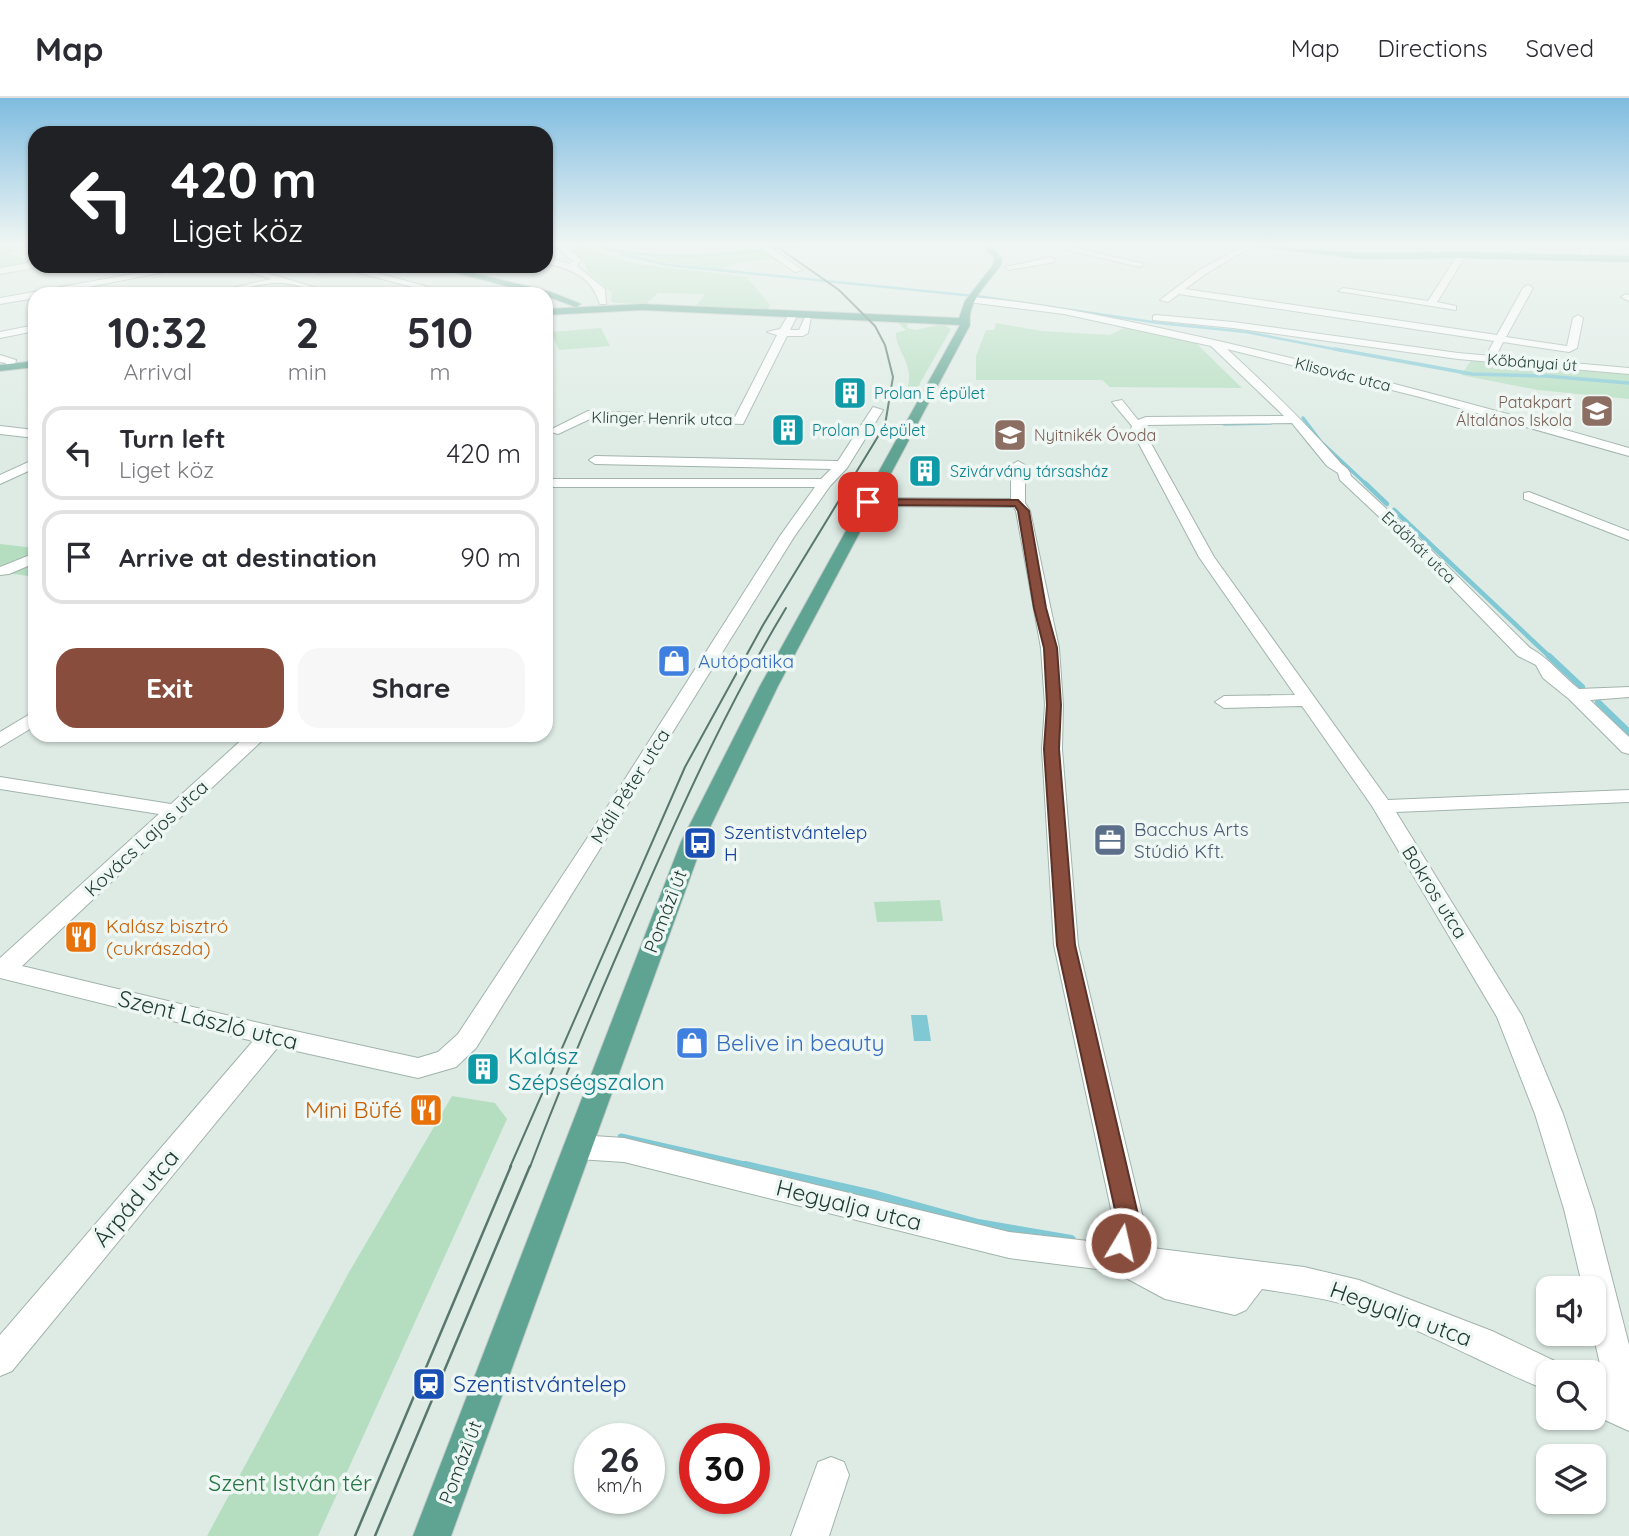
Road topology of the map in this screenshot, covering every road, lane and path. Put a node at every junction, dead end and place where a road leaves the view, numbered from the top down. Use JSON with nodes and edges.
{"nodes":[{"id":1,"x":774,"y":313,"type":"edge"},
{"id":2,"x":966,"y":313,"type":"edge"},
{"id":3,"x":1078,"y":313,"type":"edge"},
{"id":4,"x":1115,"y":313,"type":"edge"},
{"id":5,"x":1329,"y":313,"type":"edge"},
{"id":6,"x":1513,"y":313,"type":"edge"},
{"id":7,"x":793,"y":314,"type":"junction"},
{"id":8,"x":1578,"y":318,"type":"dead end"},
{"id":9,"x":808,"y":319,"type":"dead end"},
{"id":10,"x":962,"y":322,"type":"junction"},
{"id":11,"x":28,"y":329,"type":"edge"},
{"id":12,"x":778,"y":332,"type":"junction"},
{"id":13,"x":0,"y":335,"type":"edge"},
{"id":14,"x":1498,"y":339,"type":"junction"},
{"id":15,"x":1214,"y":343,"type":"junction"},
{"id":16,"x":0,"y":358,"type":"edge"},
{"id":17,"x":1490,"y":359,"type":"junction"},
{"id":18,"x":28,"y":365,"type":"edge"},
{"id":19,"x":5,"y":367,"type":"edge"},
{"id":20,"x":1629,"y":371,"type":"edge"},
{"id":21,"x":1118,"y":402,"type":"dead end"},
{"id":22,"x":877,"y":410,"type":"dead end"},
{"id":23,"x":1295,"y":419,"type":"junction"},
{"id":24,"x":1139,"y":424,"type":"junction"},
{"id":25,"x":0,"y":430,"type":"edge"},
{"id":26,"x":554,"y":431,"type":"dead end"},
{"id":27,"x":28,"y":433,"type":"edge"},
{"id":28,"x":1629,"y":452,"type":"edge"},
{"id":29,"x":595,"y":460,"type":"dead end"},
{"id":30,"x":842,"y":465,"type":"junction"},
{"id":31,"x":1018,"y":465,"type":"dead end"},
{"id":32,"x":28,"y":466,"type":"edge"},
{"id":33,"x":0,"y":480,"type":"edge"},
{"id":34,"x":825,"y":483,"type":"junction"},
{"id":35,"x":553,"y":484,"type":"edge"},
{"id":36,"x":1529,"y":496,"type":"dead end"},
{"id":37,"x":868,"y":502,"type":"junction"},
{"id":38,"x":1018,"y":503,"type":"junction"},
{"id":39,"x":1629,"y":536,"type":"edge"},
{"id":40,"x":17,"y":549,"type":"dead end"},
{"id":41,"x":28,"y":550,"type":"edge"},
{"id":42,"x":28,"y":560,"type":"edge"},
{"id":43,"x":28,"y":573,"type":"edge"},
{"id":44,"x":1629,"y":692,"type":"edge"},
{"id":45,"x":1575,"y":695,"type":"junction"},
{"id":46,"x":1309,"y":700,"type":"junction"},
{"id":47,"x":1224,"y":702,"type":"dead end"},
{"id":48,"x":28,"y":722,"type":"edge"},
{"id":49,"x":0,"y":741,"type":"edge"},
{"id":50,"x":250,"y":742,"type":"edge"},
{"id":51,"x":1629,"y":748,"type":"edge"},
{"id":52,"x":0,"y":783,"type":"edge"},
{"id":53,"x":1629,"y":796,"type":"edge"},
{"id":54,"x":1382,"y":806,"type":"junction"},
{"id":55,"x":176,"y":811,"type":"junction"},
{"id":56,"x":1,"y":970,"type":"edge"},
{"id":57,"x":272,"y":1036,"type":"junction"},
{"id":58,"x":418,"y":1068,"type":"joint"},
{"id":59,"x":578,"y":1147,"type":"junction"},
{"id":60,"x":1121,"y":1260,"type":"junction"},
{"id":61,"x":0,"y":1360,"type":"edge"},
{"id":62,"x":1536,"y":1369,"type":"edge"},
{"id":63,"x":1615,"y":1407,"type":"edge"},
{"id":64,"x":831,"y":1475,"type":"dead end"},
{"id":65,"x":432,"y":1536,"type":"edge"},
{"id":66,"x":810,"y":1536,"type":"edge"}],
"edges":[{"from":1,"to":7,"type":"main road"},
{"from":2,"to":10,"type":"main road","name":"Pomázi út"},
{"from":3,"to":15,"type":"street","name":"Klisovác utca"},
{"from":4,"to":17,"type":"street","name":"Kőbányai út"},
{"from":5,"to":14,"type":"street"},
{"from":6,"to":14,"type":"street"},
{"from":7,"to":10,"type":"main road"},
{"from":7,"to":12,"type":"street","name":"Klinger Henrik utca"},
{"from":8,"to":14,"type":"street"},
{"from":9,"to":12,"type":"street"},
{"from":10,"to":37,"type":"main road","name":"Pomázi út"},
{"from":11,"to":13,"type":"street"},
{"from":12,"to":26,"type":"street","name":"Klinger Henrik utca"},
{"from":14,"to":17,"type":"street"},
{"from":15,"to":23,"type":"street","name":"Erdőhát utca"},
{"from":15,"to":28,"type":"street","name":"Klisovác utca"},
{"from":16,"to":19,"type":"street"},
{"from":17,"to":20,"type":"street","name":"Kőbányai út"},
{"from":18,"to":19,"type":"main road"},
{"from":21,"to":24,"type":"street"},
{"from":22,"to":30,"type":"street","name":"Máli Péter utca"},
{"from":23,"to":24,"type":"street"},
{"from":23,"to":45,"type":"street","name":"Erdőhát utca"},
{"from":24,"to":46,"type":"street","name":"Bokros utca"},
{"from":25,"to":27,"type":"street"},
{"from":29,"to":30,"type":"street"},
{"from":30,"to":34,"type":"street","name":"Máli Péter utca"},
{"from":31,"to":38,"type":"street"},
{"from":32,"to":33,"type":"street"},
{"from":34,"to":35,"type":"street"},
{"from":34,"to":58,"type":"street","name":"Máli Péter utca"},
{"from":36,"to":39,"type":"street"},
{"from":37,"to":38,"type":"street"},
{"from":37,"to":59,"type":"main road","name":"Pomázi út"},
{"from":38,"to":60,"type":"street"},
{"from":40,"to":41,"type":"street"},
{"from":42,"to":43,"type":"street"},
{"from":44,"to":45,"type":"street"},
{"from":45,"to":51,"type":"street","name":"Erdőhát utca"},
{"from":46,"to":47,"type":"street"},
{"from":46,"to":54,"type":"street","name":"Bokros utca"},
{"from":48,"to":49,"type":"street"},
{"from":50,"to":55,"type":"street","name":"Kovács Lajos utca"},
{"from":52,"to":55,"type":"street"},
{"from":53,"to":54,"type":"street"},
{"from":54,"to":63,"type":"street","name":"Bokros utca"},
{"from":55,"to":56,"type":"street","name":"Kovács Lajos utca"},
{"from":56,"to":57,"type":"street","name":"Szent László utca"},
{"from":57,"to":58,"type":"street","name":"Szent László utca"},
{"from":57,"to":61,"type":"street","name":"Árpád utca"},
{"from":59,"to":60,"type":"street","name":"Hegyalja utca"},
{"from":59,"to":65,"type":"main road","name":"Pomázi út"},
{"from":60,"to":62,"type":"street","name":"Hegyalja utca"},
{"from":64,"to":66,"type":"street"}]}
